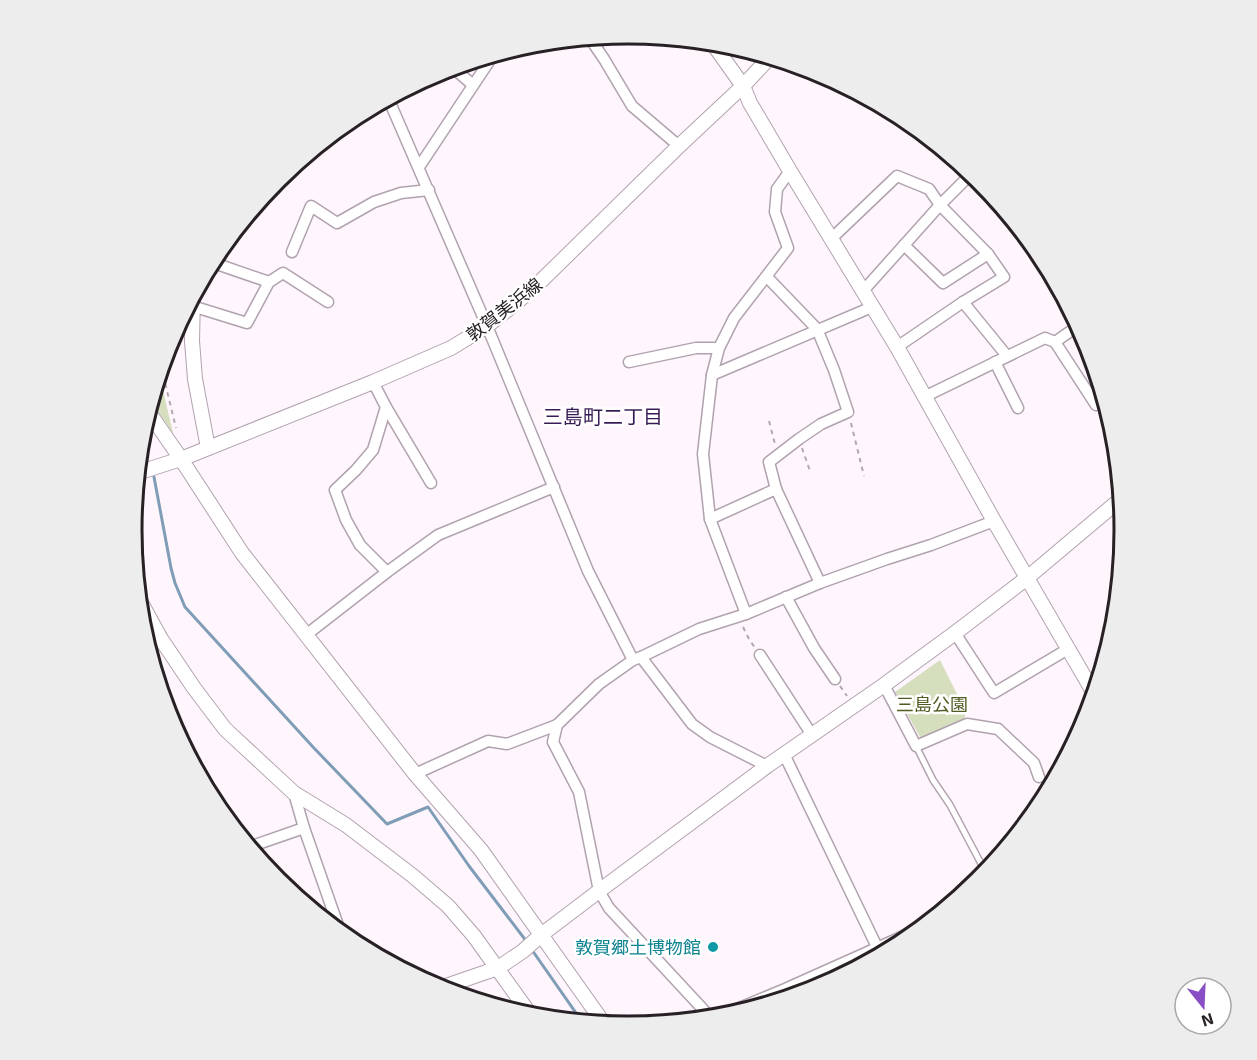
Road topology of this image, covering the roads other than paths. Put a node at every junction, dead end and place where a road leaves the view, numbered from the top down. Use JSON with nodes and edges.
{"nodes":[{"id":1,"x":595,"y":45,"type":"edge"},
{"id":2,"x":719,"y":52,"type":"edge"},
{"id":3,"x":764,"y":63,"type":"edge"},
{"id":4,"x":487,"y":65,"type":"edge"},
{"id":5,"x":460,"y":74,"type":"edge"},
{"id":6,"x":473,"y":85,"type":"junction"},
{"id":7,"x":743,"y":86,"type":"junction"},
{"id":8,"x":391,"y":106,"type":"edge"},
{"id":9,"x":679,"y":146,"type":"junction"},
{"id":10,"x":419,"y":167,"type":"junction"},
{"id":11,"x":790,"y":171,"type":"junction"},
{"id":12,"x":966,"y":179,"type":"edge"},
{"id":13,"x":429,"y":190,"type":"junction"},
{"id":14,"x":940,"y":205,"type":"junction"},
{"id":15,"x":831,"y":239,"type":"junction"},
{"id":16,"x":904,"y":245,"type":"junction"},
{"id":17,"x":292,"y":252,"type":"dead end"},
{"id":18,"x":988,"y":254,"type":"junction"},
{"id":19,"x":221,"y":265,"type":"edge"},
{"id":20,"x":767,"y":277,"type":"junction"},
{"id":21,"x":268,"y":282,"type":"junction"},
{"id":22,"x":862,"y":291,"type":"junction"},
{"id":23,"x":328,"y":302,"type":"dead end"},
{"id":24,"x":963,"y":302,"type":"junction"},
{"id":25,"x":198,"y":303,"type":"edge"},
{"id":26,"x":873,"y":307,"type":"junction"},
{"id":27,"x":193,"y":314,"type":"edge"},
{"id":28,"x":487,"y":326,"type":"junction"},
{"id":29,"x":817,"y":330,"type":"junction"},
{"id":30,"x":1072,"y":330,"type":"edge"},
{"id":31,"x":1055,"y":342,"type":"junction"},
{"id":32,"x":897,"y":347,"type":"junction"},
{"id":33,"x":719,"y":348,"type":"junction"},
{"id":34,"x":1007,"y":356,"type":"junction"},
{"id":35,"x":629,"y":362,"type":"dead end"},
{"id":36,"x":995,"y":362,"type":"junction"},
{"id":37,"x":712,"y":375,"type":"junction"},
{"id":38,"x":373,"y":382,"type":"junction"},
{"id":39,"x":924,"y":397,"type":"junction"},
{"id":40,"x":1096,"y":405,"type":"dead end"},
{"id":41,"x":386,"y":406,"type":"junction"},
{"id":42,"x":1018,"y":408,"type":"dead end"},
{"id":43,"x":155,"y":421,"type":"edge"},
{"id":44,"x":208,"y":448,"type":"junction"},
{"id":45,"x":181,"y":459,"type":"junction"},
{"id":46,"x":146,"y":470,"type":"edge"},
{"id":47,"x":431,"y":483,"type":"dead end"},
{"id":48,"x":554,"y":487,"type":"junction"},
{"id":49,"x":776,"y":489,"type":"junction"},
{"id":50,"x":1114,"y":505,"type":"edge"},
{"id":51,"x":710,"y":519,"type":"junction"},
{"id":52,"x":994,"y":521,"type":"junction"},
{"id":53,"x":387,"y":572,"type":"junction"},
{"id":54,"x":1027,"y":578,"type":"junction"},
{"id":55,"x":820,"y":583,"type":"junction"},
{"id":56,"x":786,"y":597,"type":"junction"},
{"id":57,"x":742,"y":616,"type":"junction"},
{"id":58,"x":151,"y":623,"type":"edge"},
{"id":59,"x":955,"y":633,"type":"junction"},
{"id":60,"x":306,"y":635,"type":"junction"},
{"id":61,"x":1068,"y":649,"type":"junction"},
{"id":62,"x":760,"y":655,"type":"road end"},
{"id":63,"x":637,"y":659,"type":"junction"},
{"id":64,"x":835,"y":679,"type":"road end"},
{"id":65,"x":884,"y":685,"type":"junction"},
{"id":66,"x":1089,"y":685,"type":"edge"},
{"id":67,"x":557,"y":724,"type":"junction"},
{"id":68,"x":812,"y":735,"type":"junction"},
{"id":69,"x":916,"y":746,"type":"junction"},
{"id":70,"x":784,"y":754,"type":"junction"},
{"id":71,"x":766,"y":766,"type":"junction"},
{"id":72,"x":416,"y":774,"type":"junction"},
{"id":73,"x":1038,"y":777,"type":"dead end"},
{"id":74,"x":294,"y":793,"type":"junction"},
{"id":75,"x":304,"y":828,"type":"junction"},
{"id":76,"x":257,"y":844,"type":"edge"},
{"id":77,"x":982,"y":864,"type":"edge"},
{"id":78,"x":598,"y":891,"type":"junction"},
{"id":79,"x":336,"y":919,"type":"edge"},
{"id":80,"x":537,"y":938,"type":"junction"},
{"id":81,"x":883,"y":944,"type":"edge"},
{"id":82,"x":877,"y":947,"type":"junction"},
{"id":83,"x":498,"y":968,"type":"junction"},
{"id":84,"x":453,"y":983,"type":"edge"},
{"id":85,"x":768,"y":996,"type":"edge"},
{"id":86,"x":523,"y":1005,"type":"edge"},
{"id":87,"x":704,"y":1010,"type":"edge"},
{"id":88,"x":596,"y":1015,"type":"edge"}],
"edges":[{"from":1,"to":9,"type":"street"},
{"from":2,"to":7,"type":"street"},
{"from":3,"to":7,"type":"street","name":"敦賀美浜線"},
{"from":4,"to":6,"type":"street"},
{"from":5,"to":6,"type":"street"},
{"from":6,"to":10,"type":"street"},
{"from":7,"to":9,"type":"street","name":"敦賀美浜線"},
{"from":7,"to":11,"type":"street"},
{"from":8,"to":10,"type":"street"},
{"from":9,"to":28,"type":"street","name":"敦賀美浜線"},
{"from":10,"to":13,"type":"street"},
{"from":11,"to":15,"type":"street"},
{"from":11,"to":20,"type":"street"},
{"from":12,"to":14,"type":"street"},
{"from":13,"to":17,"type":"street"},
{"from":13,"to":28,"type":"street"},
{"from":14,"to":15,"type":"street"},
{"from":14,"to":16,"type":"street"},
{"from":14,"to":18,"type":"street"},
{"from":15,"to":22,"type":"street"},
{"from":16,"to":18,"type":"street"},
{"from":16,"to":22,"type":"street"},
{"from":18,"to":24,"type":"street"},
{"from":19,"to":21,"type":"street"},
{"from":20,"to":29,"type":"street"},
{"from":20,"to":33,"type":"street"},
{"from":21,"to":23,"type":"street"},
{"from":21,"to":25,"type":"street"},
{"from":22,"to":26,"type":"street"},
{"from":24,"to":32,"type":"street"},
{"from":24,"to":34,"type":"street"},
{"from":26,"to":29,"type":"street"},
{"from":26,"to":32,"type":"street"},
{"from":27,"to":44,"type":"street"},
{"from":28,"to":38,"type":"street","name":"敦賀美浜線"},
{"from":28,"to":48,"type":"street"},
{"from":29,"to":37,"type":"street"},
{"from":29,"to":49,"type":"street"},
{"from":30,"to":31,"type":"street"},
{"from":31,"to":34,"type":"street"},
{"from":31,"to":40,"type":"street"},
{"from":32,"to":39,"type":"street"},
{"from":33,"to":35,"type":"street"},
{"from":33,"to":37,"type":"street"},
{"from":34,"to":36,"type":"street"},
{"from":36,"to":39,"type":"street"},
{"from":36,"to":42,"type":"street"},
{"from":37,"to":51,"type":"street"},
{"from":38,"to":41,"type":"street"},
{"from":38,"to":44,"type":"street","name":"敦賀美浜線"},
{"from":39,"to":52,"type":"street"},
{"from":41,"to":47,"type":"street"},
{"from":41,"to":53,"type":"street"},
{"from":43,"to":45,"type":"street"},
{"from":44,"to":45,"type":"street","name":"敦賀美浜線"},
{"from":45,"to":46,"type":"street","name":"敦賀美浜線"},
{"from":45,"to":60,"type":"street"},
{"from":48,"to":53,"type":"street"},
{"from":48,"to":63,"type":"street"},
{"from":49,"to":51,"type":"street"},
{"from":49,"to":55,"type":"street"},
{"from":50,"to":54,"type":"street"},
{"from":51,"to":57,"type":"street"},
{"from":52,"to":54,"type":"street"},
{"from":52,"to":55,"type":"street"},
{"from":53,"to":60,"type":"street"},
{"from":54,"to":59,"type":"street"},
{"from":54,"to":61,"type":"street"},
{"from":55,"to":56,"type":"street"},
{"from":56,"to":57,"type":"street"},
{"from":56,"to":64,"type":"street"},
{"from":57,"to":63,"type":"street"},
{"from":58,"to":74,"type":"street"},
{"from":59,"to":61,"type":"street"},
{"from":59,"to":65,"type":"street"},
{"from":60,"to":72,"type":"street"},
{"from":61,"to":66,"type":"street"},
{"from":62,"to":68,"type":"street"},
{"from":63,"to":67,"type":"street"},
{"from":63,"to":71,"type":"street"},
{"from":65,"to":68,"type":"street"},
{"from":65,"to":69,"type":"street"},
{"from":67,"to":72,"type":"street"},
{"from":67,"to":78,"type":"street"},
{"from":68,"to":70,"type":"street"},
{"from":69,"to":73,"type":"street"},
{"from":69,"to":77,"type":"lane"},
{"from":70,"to":71,"type":"street"},
{"from":70,"to":82,"type":"street"},
{"from":71,"to":78,"type":"street"},
{"from":72,"to":80,"type":"street"},
{"from":74,"to":75,"type":"street"},
{"from":74,"to":83,"type":"street"},
{"from":75,"to":76,"type":"street"},
{"from":75,"to":79,"type":"street"},
{"from":78,"to":80,"type":"street"},
{"from":78,"to":87,"type":"street"},
{"from":80,"to":83,"type":"street"},
{"from":80,"to":88,"type":"street"},
{"from":81,"to":82,"type":"street"},
{"from":82,"to":85,"type":"street"},
{"from":83,"to":84,"type":"street"},
{"from":83,"to":86,"type":"street"}]}
